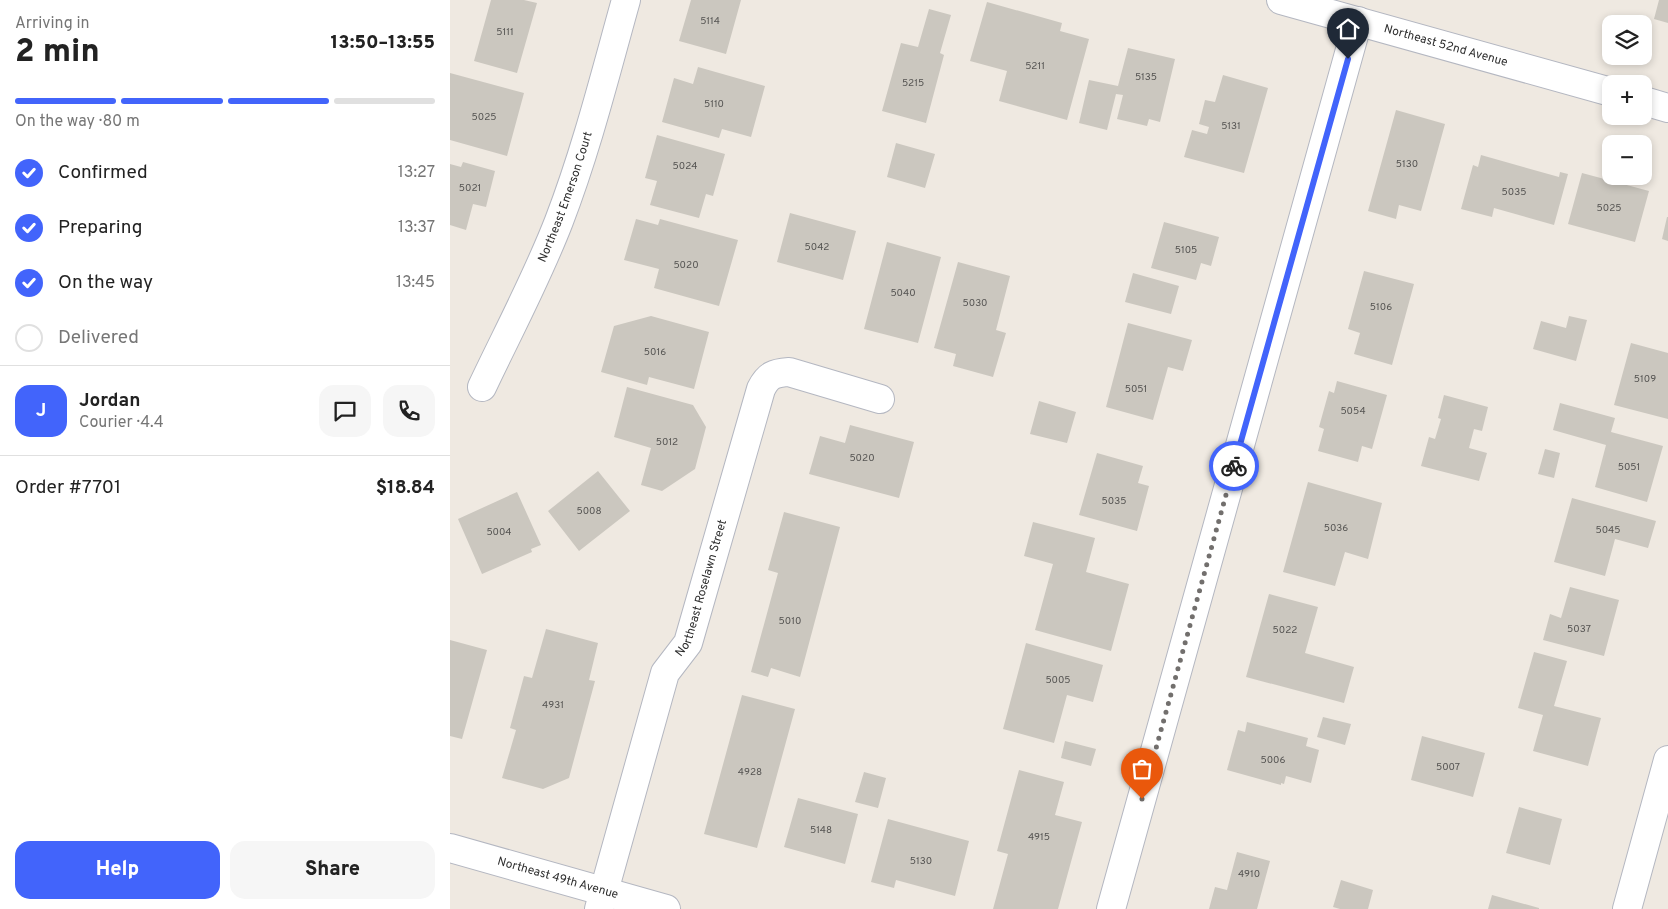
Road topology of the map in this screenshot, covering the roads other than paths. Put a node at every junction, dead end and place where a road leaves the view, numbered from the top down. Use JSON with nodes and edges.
{"nodes":[{"id":1,"x":626,"y":0,"type":"edge"},
{"id":2,"x":1281,"y":0,"type":"edge"},
{"id":3,"x":1358,"y":21,"type":"junction"},
{"id":4,"x":1602,"y":89,"type":"edge"},
{"id":5,"x":1652,"y":103,"type":"edge"},
{"id":6,"x":1668,"y":108,"type":"edge"},
{"id":7,"x":482,"y":386,"type":"dead end"},
{"id":8,"x":880,"y":399,"type":"dead end"},
{"id":9,"x":1668,"y":760,"type":"edge"},
{"id":10,"x":450,"y":848,"type":"edge"},
{"id":11,"x":602,"y":900,"type":"edge"},
{"id":12,"x":666,"y":909,"type":"edge"},
{"id":13,"x":1111,"y":909,"type":"edge"},
{"id":14,"x":1627,"y":909,"type":"edge"}],
"edges":[{"from":1,"to":7,"type":"street","name":"Northeast Emerson Court"},
{"from":2,"to":3,"type":"street","name":"Northeast 52nd Avenue"},
{"from":3,"to":4,"type":"street","name":"Northeast 52nd Avenue"},
{"from":3,"to":13,"type":"street"},
{"from":5,"to":6,"type":"street"},
{"from":8,"to":11,"type":"street","name":"Northeast Roselawn Street"},
{"from":9,"to":14,"type":"street"},
{"from":10,"to":11,"type":"street","name":"Northeast 49th Avenue"},
{"from":11,"to":12,"type":"street","name":"Northeast 49th Avenue"}]}
